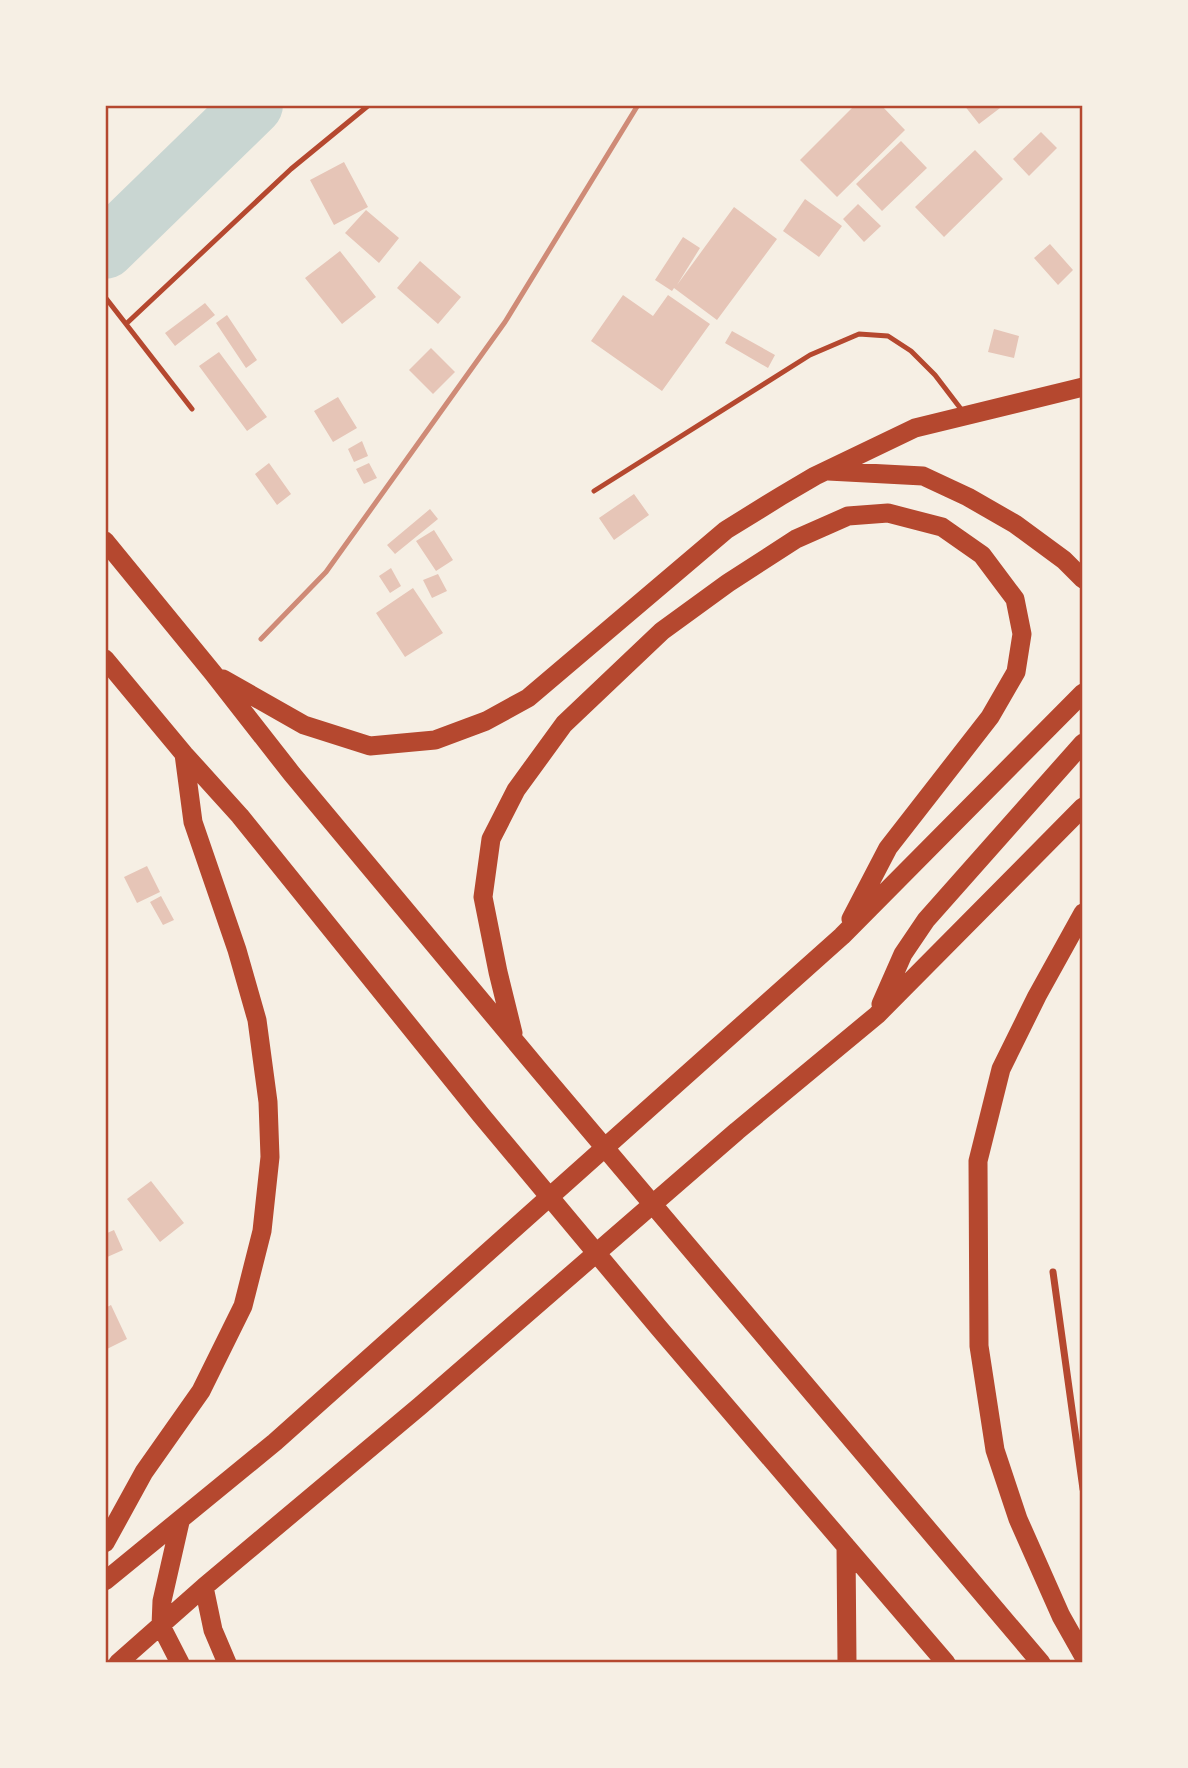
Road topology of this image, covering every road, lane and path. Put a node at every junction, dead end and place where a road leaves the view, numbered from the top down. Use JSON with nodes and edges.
{"nodes":[{"id":1,"x":369,"y":105,"type":"edge"},
{"id":2,"x":105,"y":297,"type":"edge"},
{"id":3,"x":126,"y":324,"type":"junction"},
{"id":4,"x":1083,"y":387,"type":"edge"},
{"id":5,"x":192,"y":408,"type":"dead end"},
{"id":6,"x":966,"y":415,"type":"junction"},
{"id":7,"x":827,"y":471,"type":"junction"},
{"id":8,"x":594,"y":491,"type":"dead end"},
{"id":9,"x":105,"y":541,"type":"edge"},
{"id":10,"x":1083,"y":579,"type":"edge"},
{"id":11,"x":105,"y":659,"type":"edge"},
{"id":12,"x":213,"y":673,"type":"junction"},
{"id":13,"x":1083,"y":693,"type":"edge"},
{"id":14,"x":1083,"y":743,"type":"edge"},
{"id":15,"x":184,"y":754,"type":"junction"},
{"id":16,"x":1083,"y":807,"type":"edge"},
{"id":17,"x":1083,"y":913,"type":"edge"},
{"id":18,"x":842,"y":936,"type":"junction"},
{"id":19,"x":877,"y":1015,"type":"junction"},
{"id":20,"x":514,"y":1038,"type":"junction"},
{"id":21,"x":1053,"y":1272,"type":"dead end"},
{"id":22,"x":1083,"y":1489,"type":"edge"},
{"id":23,"x":180,"y":1522,"type":"junction"},
{"id":24,"x":105,"y":1544,"type":"edge"},
{"id":25,"x":846,"y":1546,"type":"junction"},
{"id":26,"x":105,"y":1581,"type":"edge"},
{"id":27,"x":204,"y":1587,"type":"junction"},
{"id":28,"x":161,"y":1626,"type":"junction"},
{"id":29,"x":1083,"y":1655,"type":"edge"},
{"id":30,"x":118,"y":1663,"type":"edge"},
{"id":31,"x":180,"y":1663,"type":"edge"},
{"id":32,"x":227,"y":1663,"type":"edge"},
{"id":33,"x":847,"y":1663,"type":"edge"},
{"id":34,"x":946,"y":1663,"type":"edge"},
{"id":35,"x":1041,"y":1663,"type":"edge"}],
"edges":[{"from":1,"to":3,"type":"lane"},
{"from":2,"to":3,"type":"lane"},
{"from":3,"to":5,"type":"lane"},
{"from":4,"to":6,"type":"highway"},
{"from":6,"to":7,"type":"highway"},
{"from":6,"to":8,"type":"lane"},
{"from":7,"to":10,"type":"highway"},
{"from":7,"to":12,"type":"highway"},
{"from":9,"to":12,"type":"highway"},
{"from":11,"to":15,"type":"highway"},
{"from":12,"to":20,"type":"highway"},
{"from":13,"to":18,"type":"highway"},
{"from":14,"to":19,"type":"highway"},
{"from":15,"to":24,"type":"highway"},
{"from":15,"to":25,"type":"highway"},
{"from":16,"to":19,"type":"highway"},
{"from":17,"to":29,"type":"highway"},
{"from":18,"to":20,"type":"highway"},
{"from":18,"to":23,"type":"highway"},
{"from":19,"to":27,"type":"highway"},
{"from":20,"to":35,"type":"highway"},
{"from":21,"to":22,"type":"street"},
{"from":23,"to":26,"type":"highway"},
{"from":23,"to":28,"type":"highway"},
{"from":25,"to":33,"type":"highway"},
{"from":25,"to":34,"type":"highway"},
{"from":27,"to":28,"type":"highway"},
{"from":27,"to":32,"type":"highway"},
{"from":28,"to":30,"type":"highway"},
{"from":28,"to":31,"type":"highway"}]}
